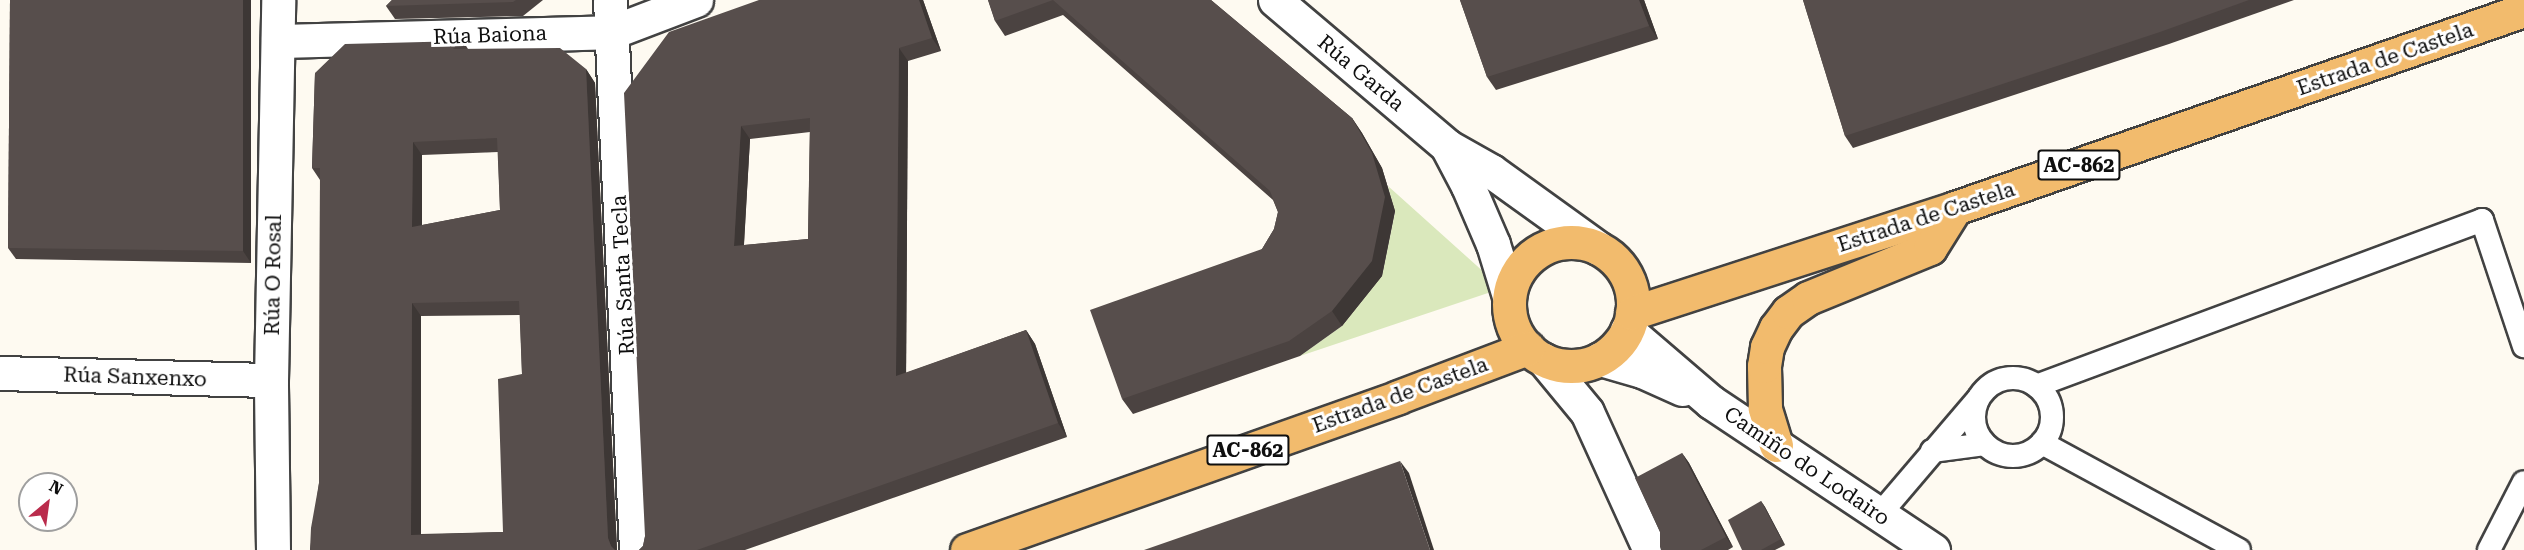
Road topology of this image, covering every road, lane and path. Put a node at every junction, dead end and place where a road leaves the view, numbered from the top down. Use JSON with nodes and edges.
{"nodes":[{"id":1,"x":278,"y":0,"type":"edge"},
{"id":2,"x":696,"y":0,"type":"edge"},
{"id":3,"x":1275,"y":0,"type":"edge"},
{"id":4,"x":2524,"y":10,"type":"edge"},
{"id":5,"x":611,"y":16,"type":"edge"},
{"id":6,"x":278,"y":41,"type":"junction"},
{"id":7,"x":1446,"y":146,"type":"junction"},
{"id":8,"x":1955,"y":208,"type":"junction"},
{"id":9,"x":1598,"y":248,"type":"junction"},
{"id":10,"x":1509,"y":296,"type":"junction"},
{"id":11,"x":1630,"y":322,"type":"junction"},
{"id":12,"x":2524,"y":346,"type":"edge"},
{"id":13,"x":1536,"y":354,"type":"junction"},
{"id":14,"x":1600,"y":359,"type":"junction"},
{"id":15,"x":0,"y":373,"type":"edge"},
{"id":16,"x":271,"y":381,"type":"junction"},
{"id":17,"x":2036,"y":386,"type":"junction"},
{"id":18,"x":1980,"y":397,"type":"junction"},
{"id":19,"x":1711,"y":402,"type":"junction"},
{"id":20,"x":2042,"y":443,"type":"junction"},
{"id":21,"x":1985,"y":444,"type":"junction"},
{"id":22,"x":1776,"y":445,"type":"junction"},
{"id":23,"x":1932,"y":451,"type":"junction"},
{"id":24,"x":2524,"y":482,"type":"edge"},
{"id":25,"x":1880,"y":514,"type":"junction"},
{"id":26,"x":273,"y":550,"type":"edge"},
{"id":27,"x":636,"y":550,"type":"edge"},
{"id":28,"x":967,"y":550,"type":"edge"},
{"id":29,"x":1650,"y":550,"type":"edge"},
{"id":30,"x":1933,"y":550,"type":"edge"},
{"id":31,"x":2239,"y":550,"type":"edge"},
{"id":32,"x":2489,"y":550,"type":"edge"}],
"edges":[{"from":1,"to":6,"type":"street","name":"Rúa O Rosal"},
{"from":2,"to":5,"type":"street","name":"Rúa Baiona"},
{"from":3,"to":7,"type":"street","name":"Rúa Garda"},
{"from":4,"to":8,"type":"main road","name":"Estrada de Castela","number":"AC-862"},
{"from":5,"to":6,"type":"street","name":"Rúa Baiona"},
{"from":5,"to":27,"type":"street","name":"Rúa Santa Tecla"},
{"from":6,"to":16,"type":"street","name":"Rúa O Rosal"},
{"from":7,"to":9,"type":"street","name":"Rúa Garda"},
{"from":7,"to":10,"type":"street","name":"Rúa Garda"},
{"from":8,"to":11,"type":"main road","name":"Estrada de Castela","number":"AC-862"},
{"from":8,"to":22,"type":"main road"},
{"from":9,"to":10,"type":"main road"},
{"from":9,"to":11,"type":"main road"},
{"from":10,"to":13,"type":"main road"},
{"from":11,"to":14,"type":"main road"},
{"from":11,"to":19,"type":"street","name":"Camiño do Lodairo"},
{"from":12,"to":17,"type":"lane"},
{"from":13,"to":14,"type":"main road"},
{"from":13,"to":28,"type":"main road","name":"Estrada de Castela","number":"AC-862"},
{"from":13,"to":29,"type":"street"},
{"from":14,"to":19,"type":"street","name":"Camiño do Lodairo"},
{"from":15,"to":16,"type":"street","name":"Rúa Sanxenxo"},
{"from":16,"to":26,"type":"street","name":"Rúa O Rosal"},
{"from":17,"to":18,"type":"lane"},
{"from":17,"to":20,"type":"lane"},
{"from":18,"to":21,"type":"lane"},
{"from":18,"to":23,"type":"lane"},
{"from":19,"to":22,"type":"street","name":"Camiño do Lodairo"},
{"from":20,"to":21,"type":"lane"},
{"from":20,"to":31,"type":"lane"},
{"from":21,"to":23,"type":"lane"},
{"from":22,"to":25,"type":"street","name":"Camiño do Lodairo"},
{"from":23,"to":25,"type":"lane"},
{"from":24,"to":32,"type":"lane"},
{"from":25,"to":30,"type":"street","name":"Camiño do Lodairo"}]}
